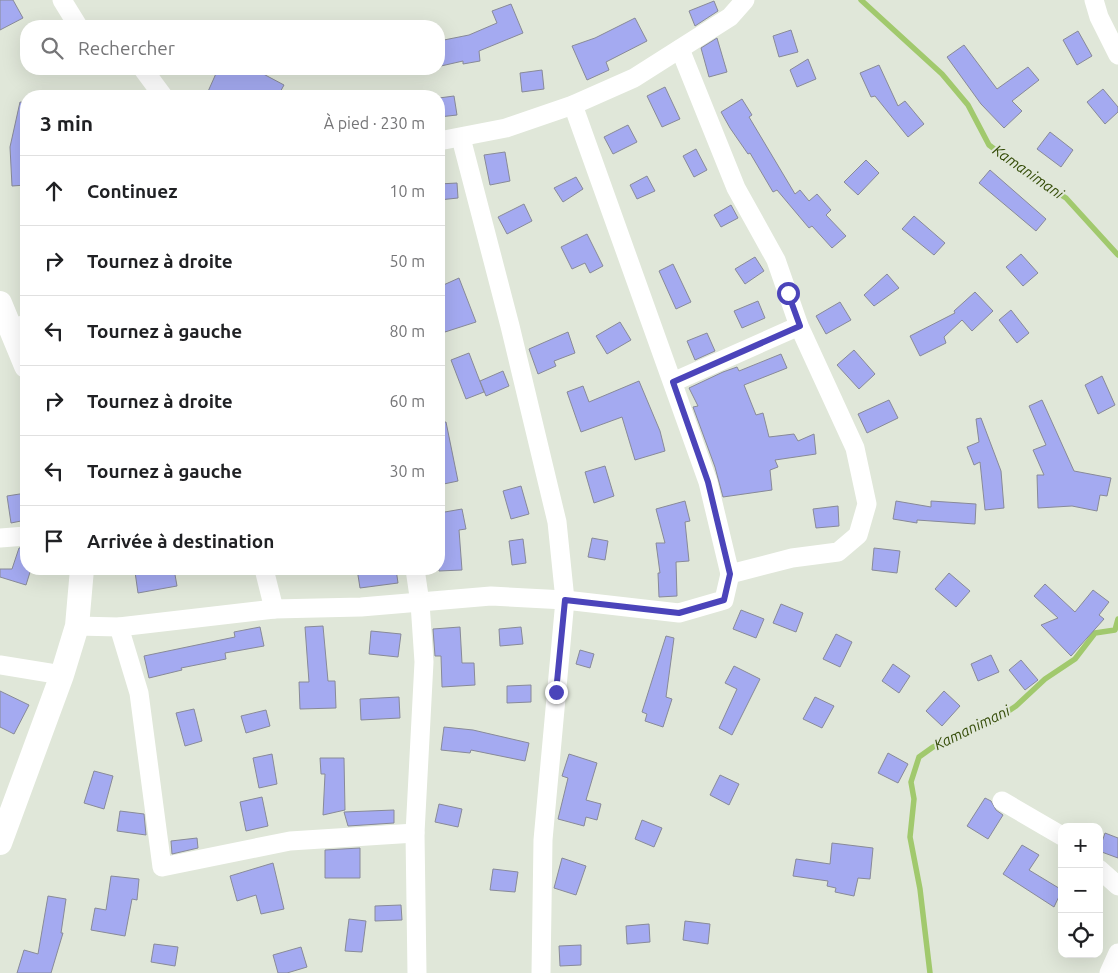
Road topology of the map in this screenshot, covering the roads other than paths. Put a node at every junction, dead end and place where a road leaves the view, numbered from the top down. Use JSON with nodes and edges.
{"nodes":[{"id":1,"x":62,"y":0,"type":"edge"},
{"id":2,"x":745,"y":0,"type":"edge"},
{"id":3,"x":1094,"y":0,"type":"edge"},
{"id":4,"x":74,"y":20,"type":"edge"},
{"id":5,"x":680,"y":49,"type":"junction"},
{"id":6,"x":1118,"y":55,"type":"edge"},
{"id":7,"x":147,"y":75,"type":"edge"},
{"id":8,"x":158,"y":90,"type":"edge"},
{"id":9,"x":573,"y":105,"type":"junction"},
{"id":10,"x":461,"y":138,"type":"junction"},
{"id":11,"x":445,"y":140,"type":"edge"},
{"id":12,"x":0,"y":304,"type":"edge"},
{"id":13,"x":18,"y":326,"type":"edge"},
{"id":14,"x":800,"y":326,"type":"junction"},
{"id":15,"x":673,"y":382,"type":"junction"},
{"id":16,"x":20,"y":536,"type":"edge"},
{"id":17,"x":0,"y":538,"type":"edge"},
{"id":18,"x":730,"y":574,"type":"junction"},
{"id":19,"x":81,"y":575,"type":"edge"},
{"id":20,"x":265,"y":575,"type":"edge"},
{"id":21,"x":416,"y":575,"type":"edge"},
{"id":22,"x":565,"y":600,"type":"junction"},
{"id":23,"x":420,"y":603,"type":"junction"},
{"id":24,"x":274,"y":610,"type":"junction"},
{"id":25,"x":77,"y":626,"type":"junction"},
{"id":26,"x":119,"y":627,"type":"junction"},
{"id":27,"x":0,"y":665,"type":"edge"},
{"id":28,"x":62,"y":675,"type":"junction"},
{"id":29,"x":1002,"y":801,"type":"dead end"},
{"id":30,"x":415,"y":833,"type":"junction"},
{"id":31,"x":1058,"y":834,"type":"edge"},
{"id":32,"x":0,"y":843,"type":"edge"},
{"id":33,"x":1103,"y":872,"type":"edge"},
{"id":34,"x":1118,"y":886,"type":"edge"},
{"id":35,"x":1118,"y":953,"type":"edge"},
{"id":36,"x":417,"y":973,"type":"edge"},
{"id":37,"x":541,"y":973,"type":"edge"},
{"id":38,"x":1110,"y":973,"type":"edge"}],
"edges":[{"from":1,"to":4,"type":"street"},
{"from":2,"to":5,"type":"street"},
{"from":3,"to":6,"type":"street"},
{"from":5,"to":9,"type":"street"},
{"from":5,"to":14,"type":"street"},
{"from":7,"to":8,"type":"street"},
{"from":9,"to":10,"type":"street"},
{"from":9,"to":15,"type":"street"},
{"from":10,"to":11,"type":"street"},
{"from":10,"to":22,"type":"street"},
{"from":12,"to":13,"type":"street"},
{"from":14,"to":15,"type":"street"},
{"from":14,"to":18,"type":"street"},
{"from":15,"to":18,"type":"street"},
{"from":16,"to":17,"type":"street"},
{"from":18,"to":22,"type":"street"},
{"from":19,"to":25,"type":"street"},
{"from":20,"to":24,"type":"street"},
{"from":21,"to":23,"type":"street"},
{"from":22,"to":23,"type":"street"},
{"from":22,"to":37,"type":"street"},
{"from":23,"to":24,"type":"street"},
{"from":23,"to":30,"type":"street"},
{"from":24,"to":26,"type":"street"},
{"from":25,"to":26,"type":"street"},
{"from":25,"to":28,"type":"street"},
{"from":26,"to":30,"type":"street"},
{"from":27,"to":28,"type":"street"},
{"from":28,"to":32,"type":"street"},
{"from":29,"to":31,"type":"street"},
{"from":30,"to":36,"type":"street"},
{"from":33,"to":34,"type":"street"},
{"from":35,"to":38,"type":"street"}]}
